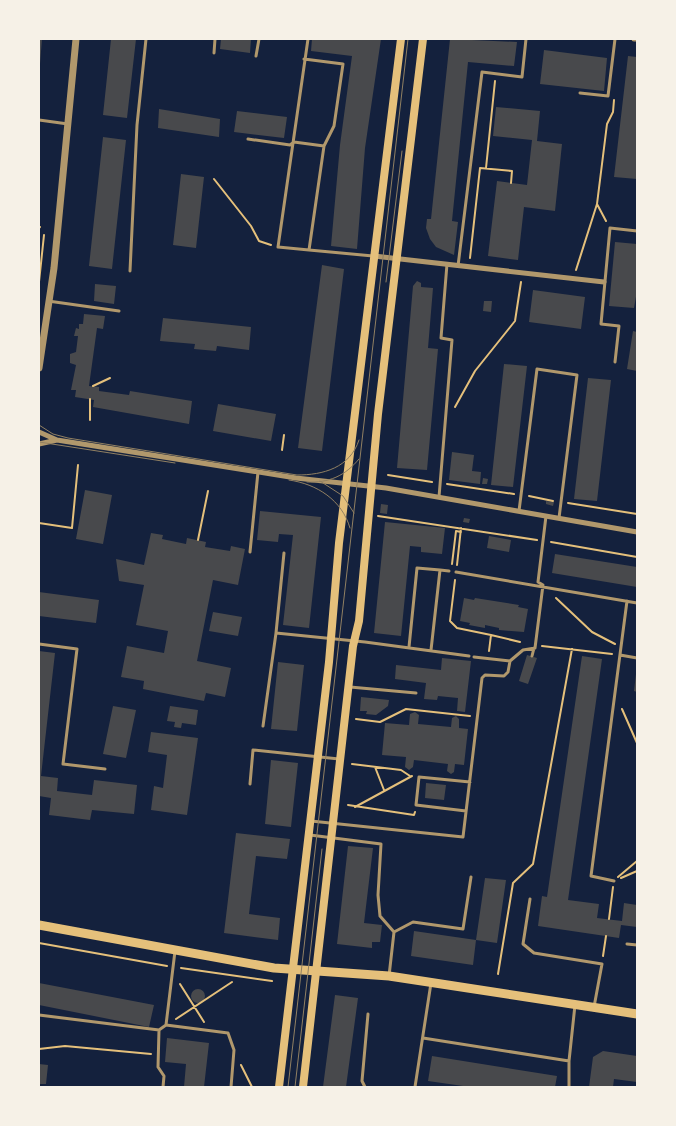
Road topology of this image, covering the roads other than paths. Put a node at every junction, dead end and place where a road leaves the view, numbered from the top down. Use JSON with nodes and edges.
{"nodes":[{"id":1,"x":76,"y":39,"type":"edge"},
{"id":2,"x":146,"y":39,"type":"edge"},
{"id":3,"x":215,"y":39,"type":"edge"},
{"id":4,"x":259,"y":39,"type":"edge"},
{"id":5,"x":308,"y":39,"type":"edge"},
{"id":6,"x":401,"y":39,"type":"edge"},
{"id":7,"x":423,"y":39,"type":"edge"},
{"id":8,"x":526,"y":39,"type":"edge"},
{"id":9,"x":615,"y":39,"type":"edge"},
{"id":10,"x":214,"y":53,"type":"dead end"},
{"id":11,"x":256,"y":56,"type":"dead end"},
{"id":12,"x":304,"y":59,"type":"junction"},
{"id":13,"x":580,"y":93,"type":"dead end"},
{"id":14,"x":39,"y":120,"type":"edge"},
{"id":15,"x":68,"y":125,"type":"junction"},
{"id":16,"x":248,"y":139,"type":"dead end"},
{"id":17,"x":294,"y":142,"type":"junction"},
{"id":18,"x":324,"y":146,"type":"junction"},
{"id":19,"x":637,"y":231,"type":"edge"},
{"id":20,"x":309,"y":250,"type":"junction"},
{"id":21,"x":374,"y":256,"type":"junction"},
{"id":22,"x":397,"y":258,"type":"junction"},
{"id":23,"x":447,"y":264,"type":"junction"},
{"id":24,"x":458,"y":266,"type":"junction"},
{"id":25,"x":130,"y":271,"type":"dead end"},
{"id":26,"x":604,"y":282,"type":"junction"},
{"id":27,"x":48,"y":301,"type":"junction"},
{"id":28,"x":119,"y":310,"type":"dead end"},
{"id":29,"x":615,"y":362,"type":"dead end"},
{"id":30,"x":39,"y":368,"type":"edge"},
{"id":31,"x":39,"y":432,"type":"edge"},
{"id":32,"x":57,"y":440,"type":"junction"},
{"id":33,"x":39,"y":444,"type":"edge"},
{"id":34,"x":258,"y":472,"type":"junction"},
{"id":35,"x":346,"y":484,"type":"junction"},
{"id":36,"x":371,"y":486,"type":"junction"},
{"id":37,"x":439,"y":497,"type":"junction"},
{"id":38,"x":520,"y":512,"type":"junction"},
{"id":39,"x":546,"y":516,"type":"junction"},
{"id":40,"x":559,"y":518,"type":"junction"},
{"id":41,"x":637,"y":532,"type":"edge"},
{"id":42,"x":250,"y":552,"type":"dead end"},
{"id":43,"x":284,"y":553,"type":"dead end"},
{"id":44,"x":440,"y":570,"type":"junction"},
{"id":45,"x":449,"y":571,"type":"road end"},
{"id":46,"x":456,"y":572,"type":"road end"},
{"id":47,"x":542,"y":585,"type":"junction"},
{"id":48,"x":627,"y":601,"type":"junction"},
{"id":49,"x":637,"y":602,"type":"edge"},
{"id":50,"x":276,"y":633,"type":"junction"},
{"id":51,"x":331,"y":639,"type":"junction"},
{"id":52,"x":354,"y":641,"type":"junction"},
{"id":53,"x":39,"y":644,"type":"edge"},
{"id":54,"x":535,"y":646,"type":"junction"},
{"id":55,"x":409,"y":647,"type":"junction"},
{"id":56,"x":431,"y":650,"type":"junction"},
{"id":57,"x":620,"y":655,"type":"junction"},
{"id":58,"x":469,"y":656,"type":"dead end"},
{"id":59,"x":532,"y":656,"type":"dead end"},
{"id":60,"x":474,"y":657,"type":"dead end"},
{"id":61,"x":637,"y":658,"type":"edge"},
{"id":62,"x":510,"y":661,"type":"junction"},
{"id":63,"x":348,"y":687,"type":"junction"},
{"id":64,"x":416,"y":693,"type":"dead end"},
{"id":65,"x":262,"y":726,"type":"dead end"},
{"id":66,"x":317,"y":757,"type":"junction"},
{"id":67,"x":340,"y":759,"type":"junction"},
{"id":68,"x":105,"y":769,"type":"dead end"},
{"id":69,"x":470,"y":782,"type":"junction"},
{"id":70,"x":250,"y":784,"type":"dead end"},
{"id":71,"x":466,"y":811,"type":"junction"},
{"id":72,"x":310,"y":820,"type":"junction"},
{"id":73,"x":332,"y":822,"type":"junction"},
{"id":74,"x":308,"y":835,"type":"junction"},
{"id":75,"x":331,"y":837,"type":"junction"},
{"id":76,"x":471,"y":877,"type":"dead end"},
{"id":77,"x":614,"y":881,"type":"road end"},
{"id":78,"x":530,"y":898,"type":"dead end"},
{"id":79,"x":39,"y":925,"type":"edge"},
{"id":80,"x":394,"y":932,"type":"junction"},
{"id":81,"x":627,"y":944,"type":"dead end"},
{"id":82,"x":637,"y":945,"type":"edge"},
{"id":83,"x":175,"y":951,"type":"junction"},
{"id":84,"x":292,"y":969,"type":"junction"},
{"id":85,"x":316,"y":970,"type":"junction"},
{"id":86,"x":389,"y":976,"type":"junction"},
{"id":87,"x":431,"y":982,"type":"junction"},
{"id":88,"x":576,"y":1005,"type":"junction"},
{"id":89,"x":594,"y":1007,"type":"junction"},
{"id":90,"x":368,"y":1014,"type":"dead end"},
{"id":91,"x":637,"y":1014,"type":"edge"},
{"id":92,"x":39,"y":1015,"type":"edge"},
{"id":93,"x":166,"y":1025,"type":"junction"},
{"id":94,"x":159,"y":1030,"type":"junction"},
{"id":95,"x":423,"y":1038,"type":"junction"},
{"id":96,"x":569,"y":1061,"type":"junction"},
{"id":97,"x":163,"y":1087,"type":"edge"},
{"id":98,"x":231,"y":1087,"type":"edge"},
{"id":99,"x":279,"y":1087,"type":"edge"},
{"id":100,"x":303,"y":1087,"type":"edge"},
{"id":101,"x":365,"y":1087,"type":"edge"},
{"id":102,"x":416,"y":1087,"type":"edge"},
{"id":103,"x":569,"y":1087,"type":"edge"}],
"edges":[{"from":1,"to":15,"type":"street"},
{"from":2,"to":25,"type":"lane"},
{"from":3,"to":10,"type":"lane"},
{"from":4,"to":11,"type":"lane"},
{"from":5,"to":12,"type":"lane"},
{"from":6,"to":21,"type":"main road"},
{"from":7,"to":22,"type":"main road"},
{"from":8,"to":24,"type":"lane"},
{"from":9,"to":13,"type":"lane"},
{"from":12,"to":17,"type":"lane"},
{"from":12,"to":18,"type":"lane"},
{"from":14,"to":15,"type":"lane"},
{"from":15,"to":27,"type":"street"},
{"from":16,"to":17,"type":"lane"},
{"from":17,"to":18,"type":"lane"},
{"from":17,"to":20,"type":"lane"},
{"from":18,"to":20,"type":"lane"},
{"from":19,"to":26,"type":"lane"},
{"from":20,"to":21,"type":"lane"},
{"from":21,"to":22,"type":"street"},
{"from":21,"to":35,"type":"main road"},
{"from":22,"to":23,"type":"street"},
{"from":22,"to":36,"type":"main road"},
{"from":23,"to":24,"type":"street"},
{"from":23,"to":37,"type":"lane"},
{"from":24,"to":26,"type":"street"},
{"from":26,"to":29,"type":"lane"},
{"from":27,"to":28,"type":"lane"},
{"from":27,"to":30,"type":"street"},
{"from":31,"to":32,"type":"street"},
{"from":32,"to":33,"type":"street"},
{"from":32,"to":34,"type":"street"},
{"from":34,"to":35,"type":"street"},
{"from":34,"to":42,"type":"lane"},
{"from":35,"to":36,"type":"street"},
{"from":35,"to":51,"type":"main road"},
{"from":36,"to":37,"type":"street"},
{"from":36,"to":52,"type":"main road"},
{"from":37,"to":38,"type":"street"},
{"from":38,"to":39,"type":"street"},
{"from":38,"to":40,"type":"lane"},
{"from":39,"to":40,"type":"street"},
{"from":39,"to":47,"type":"lane"},
{"from":40,"to":41,"type":"street"},
{"from":43,"to":50,"type":"lane"},
{"from":44,"to":45,"type":"lane"},
{"from":44,"to":55,"type":"lane"},
{"from":44,"to":56,"type":"lane"},
{"from":46,"to":47,"type":"lane"},
{"from":47,"to":48,"type":"lane"},
{"from":47,"to":54,"type":"lane"},
{"from":48,"to":49,"type":"lane"},
{"from":48,"to":57,"type":"lane"},
{"from":50,"to":51,"type":"lane"},
{"from":50,"to":65,"type":"lane"},
{"from":51,"to":52,"type":"lane"},
{"from":51,"to":66,"type":"main road"},
{"from":52,"to":55,"type":"lane"},
{"from":52,"to":63,"type":"main road"},
{"from":53,"to":68,"type":"lane"},
{"from":54,"to":59,"type":"lane"},
{"from":54,"to":62,"type":"lane"},
{"from":55,"to":56,"type":"lane"},
{"from":56,"to":58,"type":"lane"},
{"from":57,"to":61,"type":"lane"},
{"from":57,"to":77,"type":"lane"},
{"from":60,"to":62,"type":"lane"},
{"from":62,"to":69,"type":"lane"},
{"from":63,"to":64,"type":"lane"},
{"from":63,"to":67,"type":"main road"},
{"from":66,"to":67,"type":"lane"},
{"from":66,"to":70,"type":"lane"},
{"from":66,"to":72,"type":"main road"},
{"from":67,"to":73,"type":"main road"},
{"from":69,"to":71,"type":"lane"},
{"from":69,"to":71,"type":"lane"},
{"from":71,"to":73,"type":"lane"},
{"from":72,"to":73,"type":"lane"},
{"from":72,"to":74,"type":"main road"},
{"from":73,"to":75,"type":"main road"},
{"from":74,"to":75,"type":"lane"},
{"from":74,"to":84,"type":"main road"},
{"from":75,"to":80,"type":"lane"},
{"from":75,"to":85,"type":"main road"},
{"from":76,"to":80,"type":"lane"},
{"from":78,"to":89,"type":"lane"},
{"from":79,"to":83,"type":"main road"},
{"from":80,"to":86,"type":"lane"},
{"from":81,"to":82,"type":"lane"},
{"from":83,"to":84,"type":"main road"},
{"from":83,"to":93,"type":"lane"},
{"from":84,"to":85,"type":"main road"},
{"from":84,"to":99,"type":"main road"},
{"from":85,"to":86,"type":"main road"},
{"from":85,"to":100,"type":"main road"},
{"from":86,"to":87,"type":"main road"},
{"from":87,"to":88,"type":"main road"},
{"from":87,"to":95,"type":"lane"},
{"from":88,"to":89,"type":"main road"},
{"from":88,"to":96,"type":"lane"},
{"from":89,"to":91,"type":"main road"},
{"from":90,"to":101,"type":"lane"},
{"from":92,"to":94,"type":"lane"},
{"from":93,"to":94,"type":"lane"},
{"from":93,"to":98,"type":"lane"},
{"from":94,"to":97,"type":"lane"},
{"from":95,"to":96,"type":"lane"},
{"from":95,"to":102,"type":"lane"},
{"from":96,"to":103,"type":"lane"}]}
